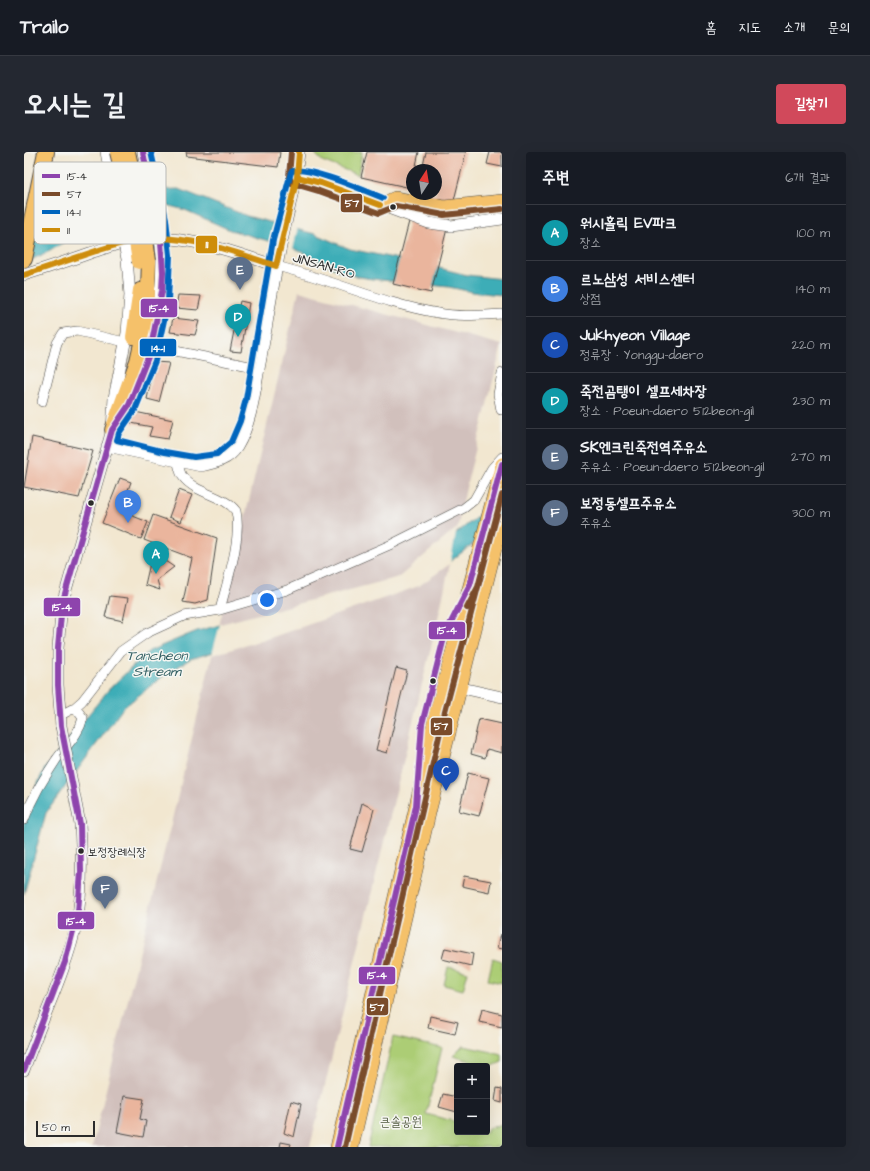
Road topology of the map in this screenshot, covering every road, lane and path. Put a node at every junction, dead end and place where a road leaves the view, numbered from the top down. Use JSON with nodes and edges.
{"nodes":[{"id":1,"x":46,"y":152,"type":"edge"},
{"id":2,"x":106,"y":152,"type":"edge"},
{"id":3,"x":116,"y":152,"type":"edge"},
{"id":4,"x":128,"y":152,"type":"edge"},
{"id":5,"x":299,"y":152,"type":"edge"},
{"id":6,"x":44,"y":162,"type":"edge"},
{"id":7,"x":108,"y":162,"type":"edge"},
{"id":8,"x":119,"y":162,"type":"edge"},
{"id":9,"x":130,"y":162,"type":"edge"},
{"id":10,"x":297,"y":177,"type":"junction"},
{"id":11,"x":502,"y":201,"type":"edge"},
{"id":12,"x":380,"y":205,"type":"junction"},
{"id":13,"x":34,"y":212,"type":"edge"},
{"id":14,"x":502,"y":219,"type":"edge"},
{"id":15,"x":166,"y":240,"type":"edge"},
{"id":16,"x":119,"y":244,"type":"edge"},
{"id":17,"x":133,"y":244,"type":"edge"},
{"id":18,"x":135,"y":244,"type":"edge"},
{"id":19,"x":140,"y":244,"type":"edge"},
{"id":20,"x":161,"y":244,"type":"edge"},
{"id":21,"x":24,"y":259,"type":"edge"},
{"id":22,"x":138,"y":261,"type":"junction"},
{"id":23,"x":276,"y":266,"type":"junction"},
{"id":24,"x":24,"y":275,"type":"edge"},
{"id":25,"x":502,"y":314,"type":"edge"},
{"id":26,"x":125,"y":342,"type":"junction"},
{"id":27,"x":150,"y":346,"type":"junction"},
{"id":28,"x":259,"y":368,"type":"junction"},
{"id":29,"x":502,"y":372,"type":"edge"},
{"id":30,"x":42,"y":402,"type":"dead end"},
{"id":31,"x":501,"y":410,"type":"dead end"},
{"id":32,"x":112,"y":430,"type":"junction"},
{"id":33,"x":107,"y":446,"type":"junction"},
{"id":34,"x":502,"y":458,"type":"edge"},
{"id":35,"x":178,"y":463,"type":"junction"},
{"id":36,"x":502,"y":464,"type":"edge"},
{"id":37,"x":502,"y":521,"type":"edge"},
{"id":38,"x":220,"y":610,"type":"junction"},
{"id":39,"x":444,"y":684,"type":"junction"},
{"id":40,"x":459,"y":687,"type":"junction"},
{"id":41,"x":502,"y":696,"type":"edge"},
{"id":42,"x":75,"y":707,"type":"junction"},
{"id":43,"x":61,"y":721,"type":"junction"},
{"id":44,"x":24,"y":820,"type":"edge"},
{"id":45,"x":24,"y":1070,"type":"edge"},
{"id":46,"x":337,"y":1147,"type":"edge"},
{"id":47,"x":352,"y":1147,"type":"edge"}],
"edges":[{"from":1,"to":6,"type":"highway"},
{"from":2,"to":7,"type":"street","bridge":true},
{"from":3,"to":8,"type":"highway","bridge":true},
{"from":4,"to":9,"type":"highway","bridge":true},
{"from":5,"to":10,"type":"street"},
{"from":10,"to":12,"type":"street"},
{"from":10,"to":23,"type":"street"},
{"from":11,"to":12,"type":"main road"},
{"from":12,"to":14,"type":"street"},
{"from":13,"to":21,"type":"highway"},
{"from":15,"to":23,"type":"street","name":"JINSAN-RO"},
{"from":16,"to":24,"type":"street","name":"JINSAN-RO"},
{"from":17,"to":22,"type":"street","bridge":true},
{"from":18,"to":22,"type":"highway","bridge":true},
{"from":19,"to":22,"type":"highway","bridge":true},
{"from":20,"to":27,"type":"street","bridge":true},
{"from":22,"to":26,"type":"street"},
{"from":22,"to":32,"type":"highway"},
{"from":23,"to":25,"type":"street","name":"JINSAN-RO"},
{"from":23,"to":28,"type":"street"},
{"from":26,"to":30,"type":"street"},
{"from":26,"to":32,"type":"street"},
{"from":27,"to":28,"type":"street"},
{"from":27,"to":32,"type":"street"},
{"from":28,"to":35,"type":"street"},
{"from":29,"to":31,"type":"street"},
{"from":32,"to":33,"type":"street"},
{"from":33,"to":35,"type":"street"},
{"from":33,"to":43,"type":"street"},
{"from":34,"to":38,"type":"street"},
{"from":35,"to":38,"type":"street"},
{"from":36,"to":39,"type":"main road"},
{"from":37,"to":40,"type":"main road"},
{"from":38,"to":42,"type":"street"},
{"from":39,"to":40,"type":"street"},
{"from":39,"to":46,"type":"main road"},
{"from":40,"to":41,"type":"street"},
{"from":40,"to":47,"type":"main road"},
{"from":42,"to":43,"type":"street"},
{"from":42,"to":44,"type":"street"},
{"from":43,"to":45,"type":"street","bridge":true}]}
